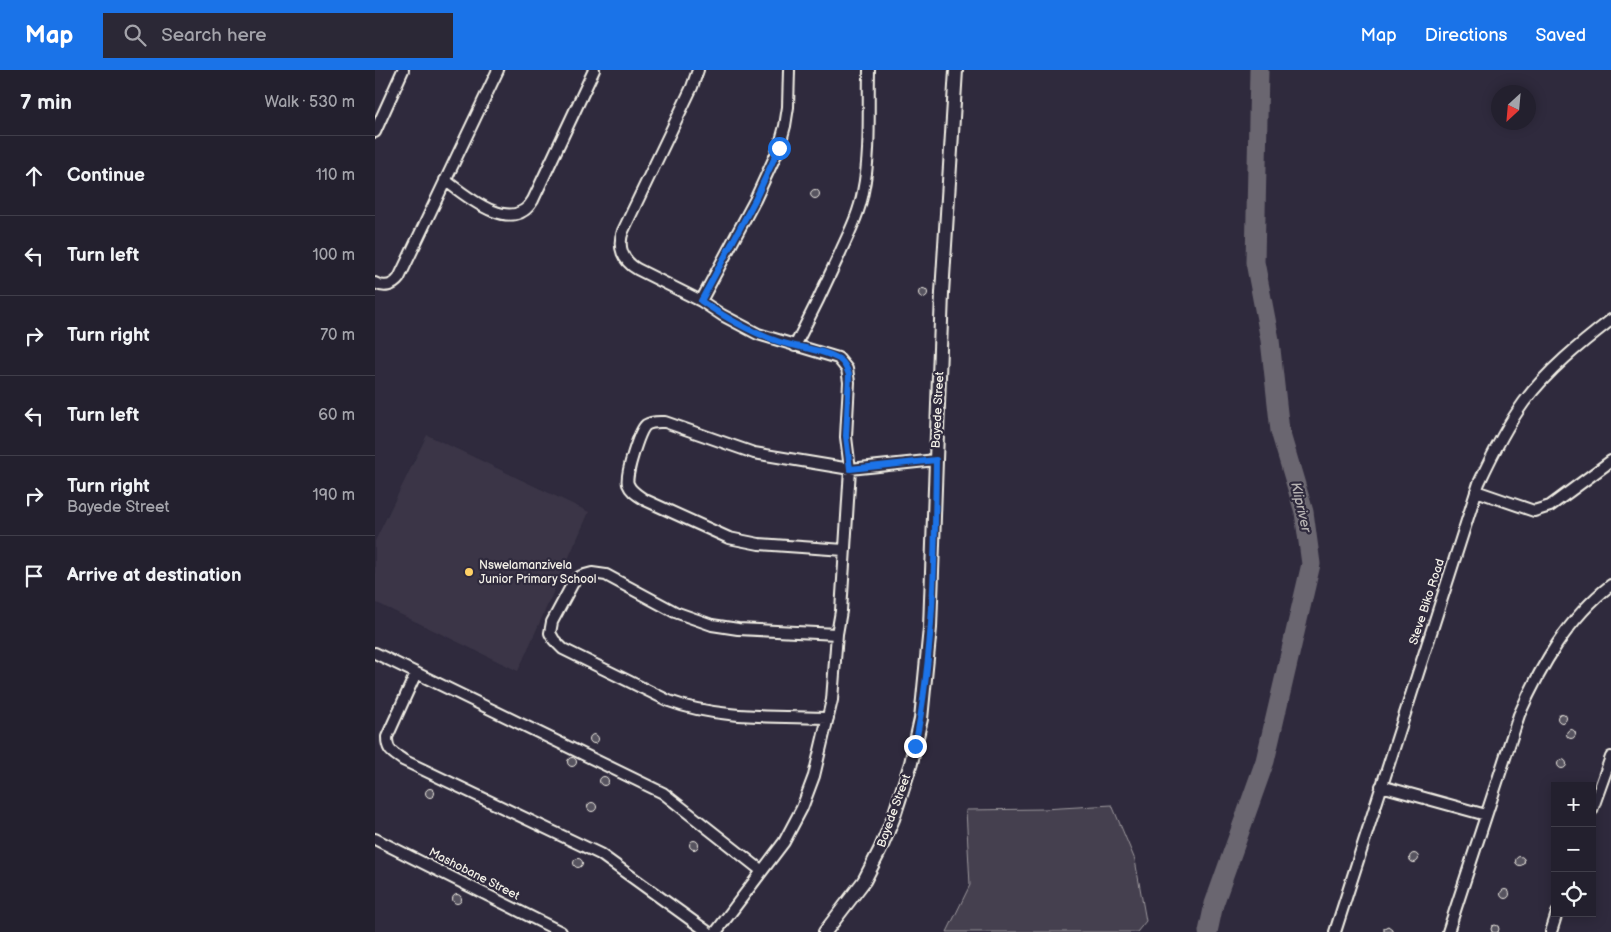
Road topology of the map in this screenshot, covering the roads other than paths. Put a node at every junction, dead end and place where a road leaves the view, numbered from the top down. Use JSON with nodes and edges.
{"nodes":[{"id":1,"x":403,"y":70,"type":"edge"},
{"id":2,"x":498,"y":70,"type":"edge"},
{"id":3,"x":594,"y":70,"type":"edge"},
{"id":4,"x":698,"y":70,"type":"edge"},
{"id":5,"x":789,"y":70,"type":"edge"},
{"id":6,"x":869,"y":70,"type":"edge"},
{"id":7,"x":956,"y":72,"type":"edge"},
{"id":8,"x":375,"y":132,"type":"edge"},
{"id":9,"x":445,"y":180,"type":"junction"},
{"id":10,"x":375,"y":283,"type":"edge"},
{"id":11,"x":701,"y":301,"type":"junction"},
{"id":12,"x":1611,"y":320,"type":"edge"},
{"id":13,"x":795,"y":346,"type":"junction"},
{"id":14,"x":936,"y":455,"type":"junction"},
{"id":15,"x":1611,"y":461,"type":"edge"},
{"id":16,"x":850,"y":469,"type":"junction"},
{"id":17,"x":1476,"y":491,"type":"junction"},
{"id":18,"x":845,"y":550,"type":"junction"},
{"id":19,"x":1611,"y":584,"type":"edge"},
{"id":20,"x":837,"y":634,"type":"junction"},
{"id":21,"x":375,"y":653,"type":"edge"},
{"id":22,"x":416,"y":673,"type":"junction"},
{"id":23,"x":828,"y":718,"type":"junction"},
{"id":24,"x":1611,"y":757,"type":"edge"},
{"id":25,"x":1381,"y":786,"type":"junction"},
{"id":26,"x":1596,"y":799,"type":"edge"},
{"id":27,"x":1486,"y":815,"type":"junction"},
{"id":28,"x":375,"y":839,"type":"edge"},
{"id":29,"x":762,"y":871,"type":"junction"},
{"id":30,"x":1556,"y":917,"type":"edge"},
{"id":31,"x":561,"y":932,"type":"edge"},
{"id":32,"x":708,"y":932,"type":"edge"},
{"id":33,"x":716,"y":932,"type":"edge"},
{"id":34,"x":825,"y":932,"type":"edge"},
{"id":35,"x":1335,"y":932,"type":"edge"},
{"id":36,"x":1448,"y":932,"type":"edge"},
{"id":37,"x":1551,"y":932,"type":"edge"}],
"edges":[{"from":1,"to":8,"type":"street"},
{"from":2,"to":9,"type":"street"},
{"from":3,"to":9,"type":"street"},
{"from":4,"to":11,"type":"street"},
{"from":5,"to":11,"type":"street"},
{"from":6,"to":13,"type":"street"},
{"from":7,"to":14,"type":"street","name":"Bayede Street"},
{"from":9,"to":10,"type":"street"},
{"from":11,"to":13,"type":"street"},
{"from":12,"to":17,"type":"street","name":"Steve Biko Road"},
{"from":13,"to":16,"type":"street"},
{"from":14,"to":16,"type":"street"},
{"from":14,"to":34,"type":"street","name":"Bayede Street"},
{"from":15,"to":17,"type":"street"},
{"from":16,"to":18,"type":"street"},
{"from":16,"to":18,"type":"street"},
{"from":17,"to":25,"type":"street","name":"Steve Biko Road"},
{"from":18,"to":20,"type":"street"},
{"from":19,"to":27,"type":"street"},
{"from":20,"to":23,"type":"street"},
{"from":20,"to":23,"type":"street"},
{"from":21,"to":22,"type":"street"},
{"from":22,"to":29,"type":"street"},
{"from":22,"to":32,"type":"street"},
{"from":23,"to":29,"type":"street"},
{"from":24,"to":26,"type":"street"},
{"from":25,"to":27,"type":"street"},
{"from":25,"to":35,"type":"street","name":"Steve Biko Road"},
{"from":27,"to":36,"type":"street"},
{"from":28,"to":31,"type":"street","name":"Mashobane Street"},
{"from":29,"to":33,"type":"street"},
{"from":30,"to":37,"type":"street"}]}
